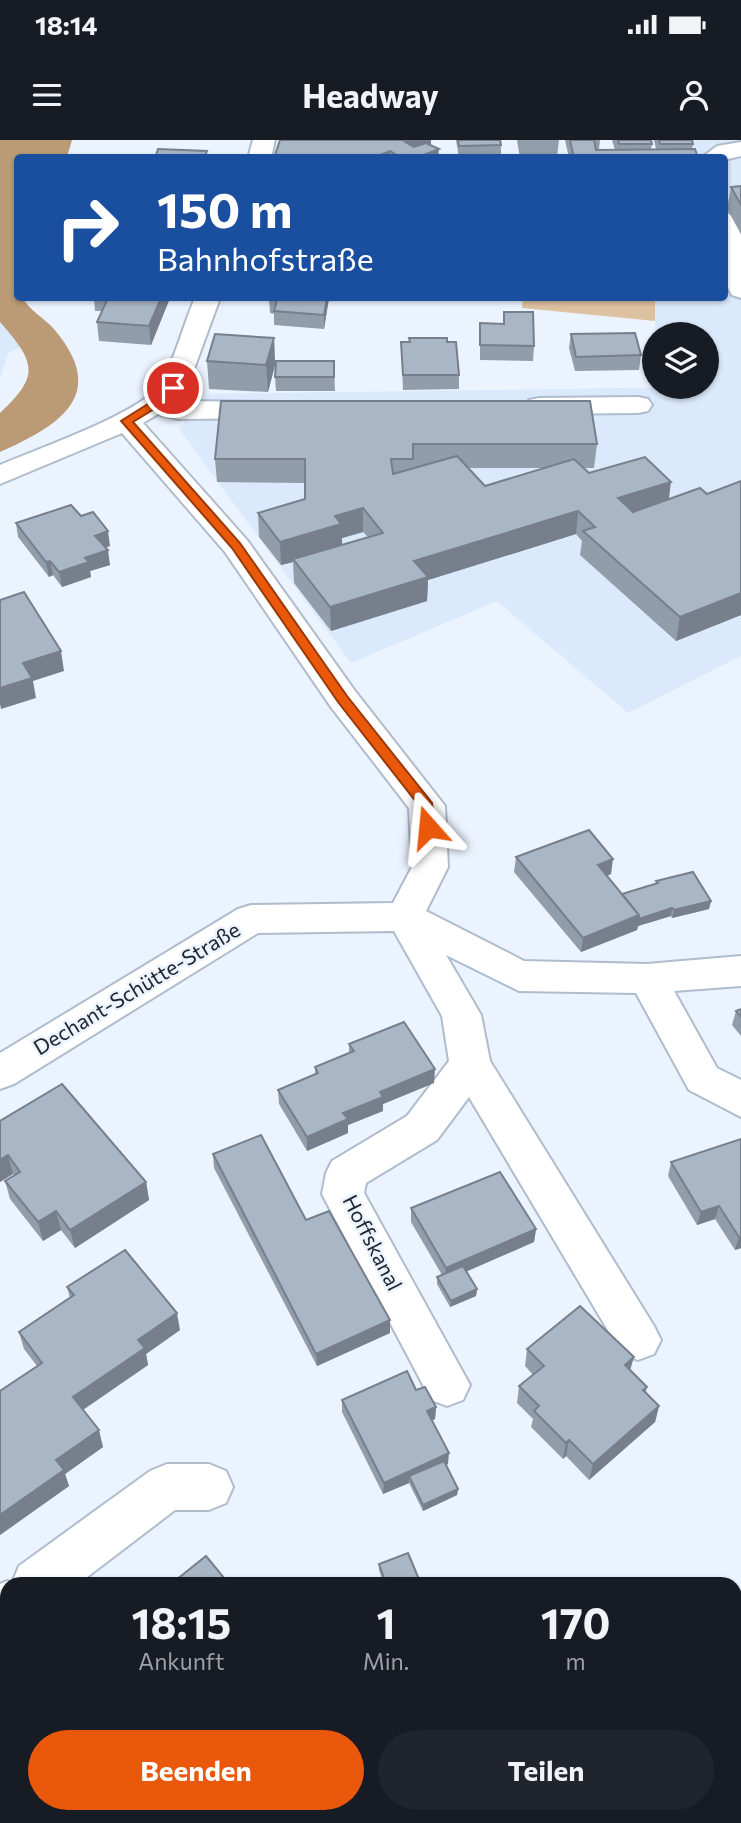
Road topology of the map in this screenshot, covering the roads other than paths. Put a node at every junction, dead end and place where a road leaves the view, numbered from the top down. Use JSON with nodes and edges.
{"nodes":[{"id":1,"x":741,"y":149,"type":"edge"},
{"id":2,"x":719,"y":154,"type":"edge"},
{"id":3,"x":728,"y":232,"type":"edge"},
{"id":4,"x":741,"y":290,"type":"edge"},
{"id":5,"x":206,"y":301,"type":"edge"},
{"id":6,"x":155,"y":404,"type":"junction"},
{"id":7,"x":638,"y":405,"type":"dead end"},
{"id":8,"x":513,"y":407,"type":"edge"},
{"id":9,"x":303,"y":410,"type":"edge"},
{"id":10,"x":126,"y":421,"type":"junction"},
{"id":11,"x":0,"y":475,"type":"edge"},
{"id":12,"x":405,"y":917,"type":"junction"},
{"id":13,"x":741,"y":971,"type":"edge"},
{"id":14,"x":647,"y":979,"type":"junction"},
{"id":15,"x":470,"y":1064,"type":"junction"},
{"id":16,"x":0,"y":1073,"type":"edge"},
{"id":17,"x":741,"y":1100,"type":"edge"},
{"id":18,"x":638,"y":1340,"type":"dead end"},
{"id":19,"x":447,"y":1385,"type":"dead end"},
{"id":20,"x":209,"y":1487,"type":"dead end"},
{"id":21,"x":46,"y":1577,"type":"edge"}],
"edges":[{"from":1,"to":2,"type":"street"},
{"from":3,"to":4,"type":"street"},
{"from":5,"to":6,"type":"street"},
{"from":6,"to":9,"type":"street"},
{"from":6,"to":10,"type":"street"},
{"from":7,"to":8,"type":"street"},
{"from":10,"to":11,"type":"street"},
{"from":10,"to":12,"type":"street"},
{"from":12,"to":14,"type":"street"},
{"from":12,"to":15,"type":"street"},
{"from":12,"to":16,"type":"street","name":"Dechant-Schütte-Straße"},
{"from":13,"to":14,"type":"street"},
{"from":14,"to":17,"type":"street"},
{"from":15,"to":18,"type":"street"},
{"from":15,"to":19,"type":"street","name":"Hoffskanal"},
{"from":20,"to":21,"type":"street"}]}
